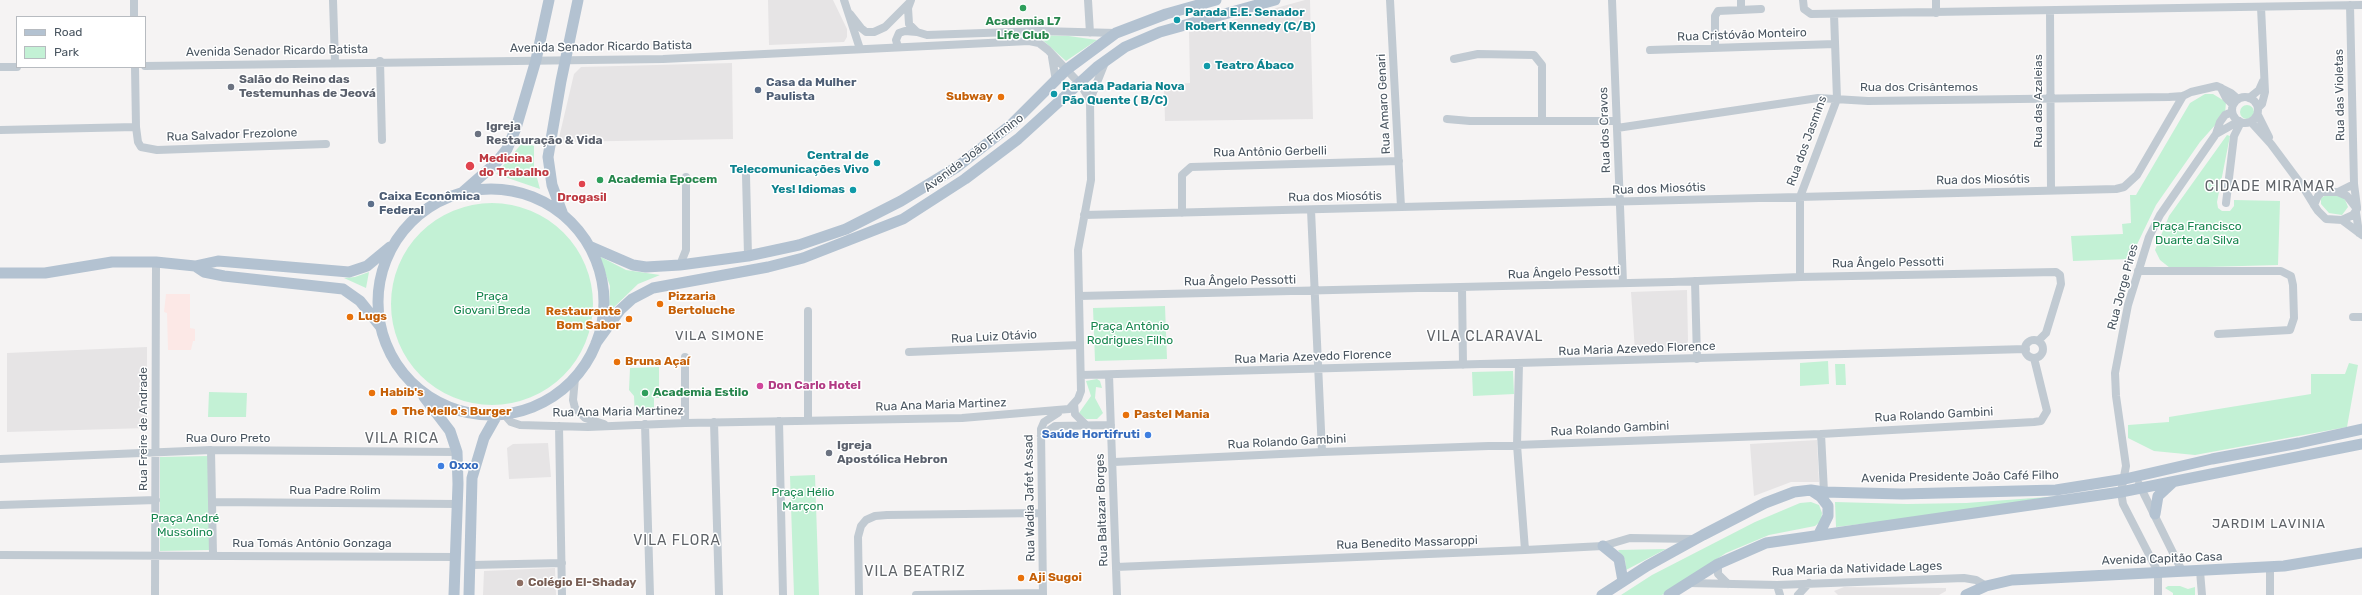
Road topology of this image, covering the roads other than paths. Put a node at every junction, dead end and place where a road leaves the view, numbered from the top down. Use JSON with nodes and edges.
{"nodes":[{"id":1,"x":134,"y":0,"type":"edge"},
{"id":2,"x":333,"y":0,"type":"edge"},
{"id":3,"x":550,"y":0,"type":"edge"},
{"id":4,"x":578,"y":0,"type":"edge"},
{"id":5,"x":844,"y":0,"type":"edge"},
{"id":6,"x":1088,"y":0,"type":"edge"},
{"id":7,"x":1216,"y":0,"type":"edge"},
{"id":8,"x":1276,"y":0,"type":"edge"},
{"id":9,"x":1390,"y":0,"type":"edge"},
{"id":10,"x":1612,"y":0,"type":"edge"},
{"id":11,"x":1741,"y":0,"type":"edge"},
{"id":12,"x":1803,"y":0,"type":"edge"},
{"id":13,"x":1936,"y":0,"type":"edge"},
{"id":14,"x":910,"y":1,"type":"edge"},
{"id":15,"x":2250,"y":3,"type":"edge"},
{"id":16,"x":2350,"y":5,"type":"junction"},
{"id":17,"x":2362,"y":5,"type":"edge"},
{"id":18,"x":2261,"y":6,"type":"junction"},
{"id":19,"x":1741,"y":9,"type":"junction"},
{"id":20,"x":1761,"y":9,"type":"dead end"},
{"id":21,"x":2050,"y":11,"type":"junction"},
{"id":22,"x":1936,"y":13,"type":"junction"},
{"id":23,"x":850,"y":14,"type":"junction"},
{"id":24,"x":1834,"y":14,"type":"junction"},
{"id":25,"x":134,"y":16,"type":"edge"},
{"id":26,"x":916,"y":32,"type":"junction"},
{"id":27,"x":1090,"y":33,"type":"junction"},
{"id":28,"x":1116,"y":33,"type":"junction"},
{"id":29,"x":1834,"y":44,"type":"junction"},
{"id":30,"x":898,"y":47,"type":"junction"},
{"id":31,"x":1715,"y":48,"type":"junction"},
{"id":32,"x":860,"y":49,"type":"junction"},
{"id":33,"x":1650,"y":50,"type":"dead end"},
{"id":34,"x":1052,"y":54,"type":"junction"},
{"id":35,"x":1454,"y":59,"type":"dead end"},
{"id":36,"x":536,"y":60,"type":"junction"},
{"id":37,"x":566,"y":60,"type":"junction"},
{"id":38,"x":1106,"y":60,"type":"junction"},
{"id":39,"x":380,"y":61,"type":"junction"},
{"id":40,"x":335,"y":62,"type":"junction"},
{"id":41,"x":146,"y":66,"type":"edge"},
{"id":42,"x":0,"y":67,"type":"edge"},
{"id":43,"x":16,"y":67,"type":"edge"},
{"id":44,"x":135,"y":68,"type":"edge"},
{"id":45,"x":1066,"y":70,"type":"junction"},
{"id":46,"x":2264,"y":79,"type":"junction"},
{"id":47,"x":1056,"y":81,"type":"junction"},
{"id":48,"x":1080,"y":84,"type":"junction"},
{"id":49,"x":2183,"y":96,"type":"junction"},
{"id":50,"x":2051,"y":98,"type":"junction"},
{"id":51,"x":2249,"y":98,"type":"junction"},
{"id":52,"x":1837,"y":99,"type":"junction"},
{"id":53,"x":1090,"y":100,"type":"junction"},
{"id":54,"x":2235,"y":105,"type":"junction"},
{"id":55,"x":2258,"y":111,"type":"junction"},
{"id":56,"x":1447,"y":119,"type":"dead end"},
{"id":57,"x":1542,"y":120,"type":"junction"},
{"id":58,"x":2240,"y":122,"type":"junction"},
{"id":59,"x":2250,"y":122,"type":"junction"},
{"id":60,"x":1617,"y":125,"type":"junction"},
{"id":61,"x":136,"y":127,"type":"junction"},
{"id":62,"x":0,"y":130,"type":"edge"},
{"id":63,"x":2216,"y":134,"type":"junction"},
{"id":64,"x":382,"y":140,"type":"dead end"},
{"id":65,"x":326,"y":144,"type":"dead end"},
{"id":66,"x":2272,"y":144,"type":"junction"},
{"id":67,"x":1399,"y":161,"type":"junction"},
{"id":68,"x":746,"y":174,"type":"dead end"},
{"id":69,"x":686,"y":177,"type":"dead end"},
{"id":70,"x":2354,"y":184,"type":"junction"},
{"id":71,"x":2303,"y":187,"type":"junction"},
{"id":72,"x":2051,"y":190,"type":"junction"},
{"id":73,"x":2322,"y":192,"type":"junction"},
{"id":74,"x":2338,"y":192,"type":"junction"},
{"id":75,"x":462,"y":193,"type":"junction"},
{"id":76,"x":1800,"y":197,"type":"junction"},
{"id":77,"x":1618,"y":202,"type":"junction"},
{"id":78,"x":2226,"y":203,"type":"dead end"},
{"id":79,"x":2314,"y":205,"type":"junction"},
{"id":80,"x":1401,"y":207,"type":"junction"},
{"id":81,"x":2357,"y":209,"type":"junction"},
{"id":82,"x":1311,"y":210,"type":"junction"},
{"id":83,"x":1182,"y":213,"type":"junction"},
{"id":84,"x":563,"y":215,"type":"junction"},
{"id":85,"x":1084,"y":215,"type":"junction"},
{"id":86,"x":2342,"y":220,"type":"junction"},
{"id":87,"x":2360,"y":234,"type":"edge"},
{"id":88,"x":393,"y":244,"type":"junction"},
{"id":89,"x":589,"y":246,"type":"junction"},
{"id":90,"x":686,"y":250,"type":"junction"},
{"id":91,"x":748,"y":256,"type":"junction"},
{"id":92,"x":156,"y":262,"type":"junction"},
{"id":93,"x":694,"y":263,"type":"junction"},
{"id":94,"x":680,"y":265,"type":"junction"},
{"id":95,"x":195,"y":266,"type":"junction"},
{"id":96,"x":2138,"y":270,"type":"junction"},
{"id":97,"x":0,"y":273,"type":"edge"},
{"id":98,"x":1800,"y":277,"type":"junction"},
{"id":99,"x":1695,"y":281,"type":"junction"},
{"id":100,"x":1623,"y":283,"type":"junction"},
{"id":101,"x":1462,"y":287,"type":"junction"},
{"id":102,"x":1315,"y":291,"type":"junction"},
{"id":103,"x":1079,"y":296,"type":"junction"},
{"id":104,"x":808,"y":311,"type":"dead end"},
{"id":105,"x":2353,"y":317,"type":"dead end"},
{"id":106,"x":2362,"y":317,"type":"edge"},
{"id":107,"x":380,"y":326,"type":"junction"},
{"id":108,"x":2218,"y":334,"type":"dead end"},
{"id":109,"x":2038,"y":341,"type":"junction"},
{"id":110,"x":596,"y":343,"type":"junction"},
{"id":111,"x":1080,"y":345,"type":"junction"},
{"id":112,"x":2026,"y":349,"type":"junction"},
{"id":113,"x":909,"y":352,"type":"dead end"},
{"id":114,"x":685,"y":357,"type":"dead end"},
{"id":115,"x":2034,"y":358,"type":"junction"},
{"id":116,"x":1697,"y":359,"type":"junction"},
{"id":117,"x":1519,"y":364,"type":"junction"},
{"id":118,"x":1463,"y":365,"type":"junction"},
{"id":119,"x":1318,"y":369,"type":"junction"},
{"id":120,"x":1081,"y":375,"type":"junction"},
{"id":121,"x":1109,"y":375,"type":"junction"},
{"id":122,"x":575,"y":378,"type":"junction"},
{"id":123,"x":412,"y":383,"type":"junction"},
{"id":124,"x":1074,"y":404,"type":"junction"},
{"id":125,"x":1060,"y":411,"type":"junction"},
{"id":126,"x":500,"y":414,"type":"junction"},
{"id":127,"x":808,"y":420,"type":"junction"},
{"id":128,"x":779,"y":421,"type":"junction"},
{"id":129,"x":714,"y":422,"type":"junction"},
{"id":130,"x":685,"y":423,"type":"junction"},
{"id":131,"x":645,"y":424,"type":"junction"},
{"id":132,"x":608,"y":425,"type":"junction"},
{"id":133,"x":1086,"y":425,"type":"junction"},
{"id":134,"x":1111,"y":425,"type":"junction"},
{"id":135,"x":559,"y":426,"type":"junction"},
{"id":136,"x":2362,"y":429,"type":"edge"},
{"id":137,"x":1821,"y":434,"type":"junction"},
{"id":138,"x":1041,"y":436,"type":"junction"},
{"id":139,"x":2362,"y":444,"type":"edge"},
{"id":140,"x":1517,"y":445,"type":"junction"},
{"id":141,"x":211,"y":450,"type":"junction"},
{"id":142,"x":156,"y":452,"type":"junction"},
{"id":143,"x":456,"y":452,"type":"junction"},
{"id":144,"x":1322,"y":452,"type":"junction"},
{"id":145,"x":0,"y":459,"type":"edge"},
{"id":146,"x":1114,"y":462,"type":"junction"},
{"id":147,"x":2174,"y":482,"type":"junction"},
{"id":148,"x":2130,"y":484,"type":"junction"},
{"id":149,"x":1811,"y":490,"type":"junction"},
{"id":150,"x":1824,"y":492,"type":"junction"},
{"id":151,"x":156,"y":500,"type":"junction"},
{"id":152,"x":213,"y":502,"type":"junction"},
{"id":153,"x":458,"y":504,"type":"junction"},
{"id":154,"x":0,"y":505,"type":"edge"},
{"id":155,"x":1041,"y":513,"type":"junction"},
{"id":156,"x":2155,"y":514,"type":"junction"},
{"id":157,"x":1819,"y":534,"type":"junction"},
{"id":158,"x":1697,"y":539,"type":"junction"},
{"id":159,"x":1603,"y":546,"type":"junction"},
{"id":160,"x":1525,"y":550,"type":"junction"},
{"id":161,"x":2362,"y":553,"type":"edge"},
{"id":162,"x":0,"y":555,"type":"edge"},
{"id":163,"x":156,"y":555,"type":"junction"},
{"id":164,"x":213,"y":555,"type":"junction"},
{"id":165,"x":456,"y":557,"type":"junction"},
{"id":166,"x":562,"y":563,"type":"junction"},
{"id":167,"x":1718,"y":564,"type":"junction"},
{"id":168,"x":472,"y":565,"type":"junction"},
{"id":169,"x":1116,"y":567,"type":"junction"},
{"id":170,"x":2270,"y":567,"type":"junction"},
{"id":171,"x":2200,"y":570,"type":"junction"},
{"id":172,"x":2182,"y":571,"type":"junction"},
{"id":173,"x":2158,"y":572,"type":"junction"},
{"id":174,"x":1622,"y":581,"type":"junction"},
{"id":175,"x":1687,"y":583,"type":"junction"},
{"id":176,"x":1809,"y":583,"type":"junction"},
{"id":177,"x":1728,"y":584,"type":"junction"},
{"id":178,"x":1777,"y":584,"type":"junction"},
{"id":179,"x":1986,"y":586,"type":"junction"},
{"id":180,"x":1043,"y":594,"type":"edge"},
{"id":181,"x":155,"y":595,"type":"edge"},
{"id":182,"x":454,"y":595,"type":"edge"},
{"id":183,"x":469,"y":595,"type":"edge"},
{"id":184,"x":562,"y":595,"type":"edge"},
{"id":185,"x":650,"y":595,"type":"edge"},
{"id":186,"x":719,"y":595,"type":"edge"},
{"id":187,"x":783,"y":595,"type":"edge"},
{"id":188,"x":859,"y":595,"type":"edge"},
{"id":189,"x":916,"y":595,"type":"edge"},
{"id":190,"x":1117,"y":595,"type":"edge"},
{"id":191,"x":1602,"y":595,"type":"edge"},
{"id":192,"x":1669,"y":595,"type":"edge"},
{"id":193,"x":1780,"y":595,"type":"edge"},
{"id":194,"x":1798,"y":595,"type":"edge"},
{"id":195,"x":1966,"y":595,"type":"edge"},
{"id":196,"x":2158,"y":595,"type":"edge"},
{"id":197,"x":2202,"y":595,"type":"edge"},
{"id":198,"x":2270,"y":595,"type":"edge"}],
"edges":[{"from":1,"to":25,"type":"street"},
{"from":2,"to":40,"type":"street"},
{"from":3,"to":36,"type":"main road"},
{"from":4,"to":37,"type":"main road"},
{"from":5,"to":23,"type":"street"},
{"from":6,"to":27,"type":"street"},
{"from":7,"to":28,"type":"main road","name":"Avenida João Firmino"},
{"from":8,"to":38,"type":"main road","name":"Avenida João Firmino"},
{"from":9,"to":67,"type":"street","name":"Rua Amaro Genari"},
{"from":10,"to":60,"type":"street","name":"Rua dos Cravos"},
{"from":11,"to":19,"type":"street"},
{"from":12,"to":24,"type":"street"},
{"from":13,"to":22,"type":"street"},
{"from":14,"to":23,"type":"street"},
{"from":14,"to":26,"type":"street"},
{"from":15,"to":18,"type":"street"},
{"from":15,"to":21,"type":"street"},
{"from":16,"to":17,"type":"street"},
{"from":16,"to":18,"type":"street"},
{"from":16,"to":70,"type":"street","name":"Rua das Violetas"},
{"from":18,"to":46,"type":"street"},
{"from":19,"to":20,"type":"street"},
{"from":19,"to":31,"type":"street"},
{"from":21,"to":22,"type":"street"},
{"from":21,"to":50,"type":"street","name":"Rua das Azaleias"},
{"from":22,"to":24,"type":"street"},
{"from":23,"to":32,"type":"street"},
{"from":24,"to":29,"type":"street","name":"Rua dos Jasmins"},
{"from":26,"to":27,"type":"street"},
{"from":26,"to":30,"type":"street"},
{"from":27,"to":28,"type":"street"},
{"from":28,"to":45,"type":"main road","name":"Avenida João Firmino"},
{"from":29,"to":31,"type":"street","name":"Rua Cristóvão Monteiro"},
{"from":29,"to":52,"type":"street","name":"Rua dos Jasmins"},
{"from":30,"to":32,"type":"street","name":"Avenida Senador Ricardo Batista"},
{"from":30,"to":34,"type":"street","name":"Avenida Senador Ricardo Batista"},
{"from":31,"to":33,"type":"street","name":"Rua Cristóvão Monteiro"},
{"from":32,"to":37,"type":"street","name":"Avenida Senador Ricardo Batista"},
{"from":34,"to":45,"type":"street","name":"Avenida Senador Ricardo Batista"},
{"from":34,"to":47,"type":"street"},
{"from":35,"to":57,"type":"street"},
{"from":36,"to":37,"type":"street","name":"Avenida Senador Ricardo Batista"},
{"from":36,"to":39,"type":"street","name":"Avenida Senador Ricardo Batista"},
{"from":36,"to":75,"type":"main road"},
{"from":37,"to":84,"type":"main road"},
{"from":38,"to":48,"type":"main road","name":"Avenida João Firmino"},
{"from":38,"to":53,"type":"street"},
{"from":39,"to":40,"type":"street","name":"Avenida Senador Ricardo Batista"},
{"from":39,"to":64,"type":"street"},
{"from":40,"to":41,"type":"street","name":"Avenida Senador Ricardo Batista"},
{"from":42,"to":43,"type":"street"},
{"from":44,"to":61,"type":"street"},
{"from":45,"to":47,"type":"main road","name":"Avenida João Firmino"},
{"from":45,"to":48,"type":"street"},
{"from":46,"to":51,"type":"street"},
{"from":46,"to":55,"type":"street"},
{"from":47,"to":91,"type":"main road","name":"Avenida João Firmino"},
{"from":48,"to":53,"type":"street"},
{"from":48,"to":110,"type":"main road","name":"Avenida João Firmino"},
{"from":49,"to":50,"type":"street","name":"Rua dos Crisântemos"},
{"from":49,"to":54,"type":"street","name":"Rua dos Crisântemos"},
{"from":49,"to":72,"type":"street","name":"Rua dos Miosótis"},
{"from":50,"to":52,"type":"street","name":"Rua dos Crisântemos"},
{"from":50,"to":72,"type":"street","name":"Rua das Azaleias"},
{"from":51,"to":54,"type":"street"},
{"from":51,"to":55,"type":"street"},
{"from":52,"to":60,"type":"street","name":"Rua dos Crisântemos"},
{"from":52,"to":76,"type":"street","name":"Rua dos Jasmins"},
{"from":53,"to":85,"type":"street"},
{"from":54,"to":58,"type":"street"},
{"from":54,"to":63,"type":"street","name":"Rua Jorge Pires"},
{"from":55,"to":59,"type":"street"},
{"from":55,"to":66,"type":"street"},
{"from":56,"to":57,"type":"street","name":"Rua dos Crisântemos"},
{"from":57,"to":60,"type":"street","name":"Rua dos Crisântemos"},
{"from":58,"to":59,"type":"street"},
{"from":58,"to":63,"type":"street","name":"Rua Jorge Pires"},
{"from":58,"to":78,"type":"street"},
{"from":59,"to":66,"type":"street"},
{"from":60,"to":77,"type":"street","name":"Rua dos Cravos"},
{"from":61,"to":62,"type":"street"},
{"from":61,"to":65,"type":"street","name":"Rua Salvador Frezolone"},
{"from":63,"to":96,"type":"street","name":"Rua Jorge Pires"},
{"from":66,"to":71,"type":"street"},
{"from":67,"to":80,"type":"street","name":"Rua Amaro Genari"},
{"from":67,"to":83,"type":"street","name":"Rua Antônio Gerbelli"},
{"from":68,"to":91,"type":"street"},
{"from":69,"to":90,"type":"street"},
{"from":70,"to":74,"type":"street"},
{"from":70,"to":81,"type":"street","name":"Rua das Violetas"},
{"from":71,"to":73,"type":"street"},
{"from":71,"to":79,"type":"street"},
{"from":72,"to":76,"type":"street","name":"Rua dos Miosótis"},
{"from":73,"to":74,"type":"street"},
{"from":73,"to":79,"type":"street"},
{"from":74,"to":81,"type":"street"},
{"from":75,"to":84,"type":"main road"},
{"from":75,"to":88,"type":"main road"},
{"from":76,"to":77,"type":"street","name":"Rua dos Miosótis"},
{"from":76,"to":98,"type":"street","name":"Rua dos Jasmins"},
{"from":77,"to":80,"type":"street","name":"Rua dos Miosótis"},
{"from":77,"to":100,"type":"street","name":"Rua dos Cravos"},
{"from":79,"to":86,"type":"street"},
{"from":80,"to":82,"type":"street","name":"Rua dos Miosótis"},
{"from":81,"to":86,"type":"street"},
{"from":81,"to":87,"type":"street","name":"Rua das Violetas"},
{"from":82,"to":83,"type":"street","name":"Rua dos Miosótis"},
{"from":82,"to":102,"type":"street"},
{"from":83,"to":85,"type":"street","name":"Rua dos Miosótis"},
{"from":84,"to":89,"type":"main road"},
{"from":85,"to":103,"type":"street"},
{"from":86,"to":87,"type":"street"},
{"from":88,"to":95,"type":"main road"},
{"from":88,"to":107,"type":"main road"},
{"from":89,"to":94,"type":"main road","name":"Avenida João Firmino"},
{"from":89,"to":110,"type":"main road"},
{"from":90,"to":93,"type":"street"},
{"from":90,"to":94,"type":"street"},
{"from":91,"to":93,"type":"main road","name":"Avenida João Firmino"},
{"from":92,"to":95,"type":"main road"},
{"from":92,"to":97,"type":"main road"},
{"from":92,"to":142,"type":"street","name":"Rua Freire de Andrade"},
{"from":93,"to":94,"type":"main road","name":"Avenida João Firmino"},
{"from":95,"to":107,"type":"main road"},
{"from":96,"to":108,"type":"street"},
{"from":96,"to":148,"type":"street","name":"Rua Jorge Pires"},
{"from":98,"to":99,"type":"street","name":"Rua Ângelo Pessotti"},
{"from":98,"to":109,"type":"street","name":"Rua Ângelo Pessotti"},
{"from":99,"to":100,"type":"street","name":"Rua Ângelo Pessotti"},
{"from":99,"to":116,"type":"street"},
{"from":100,"to":101,"type":"street","name":"Rua Ângelo Pessotti"},
{"from":101,"to":102,"type":"street","name":"Rua Ângelo Pessotti"},
{"from":101,"to":118,"type":"street"},
{"from":102,"to":103,"type":"street","name":"Rua Ângelo Pessotti"},
{"from":102,"to":119,"type":"street"},
{"from":103,"to":111,"type":"street"},
{"from":104,"to":127,"type":"street"},
{"from":105,"to":106,"type":"street"},
{"from":107,"to":123,"type":"main road"},
{"from":109,"to":112,"type":"street"},
{"from":109,"to":115,"type":"street"},
{"from":110,"to":122,"type":"main road"},
{"from":111,"to":113,"type":"street","name":"Rua Luiz Otávio"},
{"from":111,"to":120,"type":"street"},
{"from":112,"to":115,"type":"street"},
{"from":112,"to":116,"type":"street","name":"Rua Maria Azevedo Florence"},
{"from":114,"to":130,"type":"street"},
{"from":115,"to":137,"type":"street","name":"Rua Rolando Gambini"},
{"from":116,"to":117,"type":"street","name":"Rua Maria Azevedo Florence"},
{"from":117,"to":118,"type":"street","name":"Rua Maria Azevedo Florence"},
{"from":117,"to":140,"type":"street"},
{"from":118,"to":119,"type":"street","name":"Rua Maria Azevedo Florence"},
{"from":119,"to":121,"type":"street","name":"Rua Maria Azevedo Florence"},
{"from":119,"to":144,"type":"street"},
{"from":120,"to":121,"type":"street","name":"Rua Maria Azevedo Florence"},
{"from":120,"to":124,"type":"street"},
{"from":121,"to":134,"type":"street","name":"Rua Baltazar Borges"},
{"from":122,"to":126,"type":"main road"},
{"from":122,"to":132,"type":"street"},
{"from":123,"to":126,"type":"main road"},
{"from":123,"to":143,"type":"main road"},
{"from":124,"to":125,"type":"street","name":"Rua Ana Maria Martinez"},
{"from":124,"to":133,"type":"street"},
{"from":125,"to":127,"type":"street","name":"Rua Ana Maria Martinez"},
{"from":125,"to":138,"type":"street","name":"Rua Wadia Jafet Assad"},
{"from":126,"to":135,"type":"street","name":"Rua Ana Maria Martinez"},
{"from":126,"to":168,"type":"main road"},
{"from":127,"to":128,"type":"street","name":"Rua Ana Maria Martinez"},
{"from":128,"to":129,"type":"street","name":"Rua Ana Maria Martinez"},
{"from":128,"to":187,"type":"street"},
{"from":129,"to":130,"type":"street","name":"Rua Ana Maria Martinez"},
{"from":129,"to":186,"type":"street"},
{"from":130,"to":131,"type":"street","name":"Rua Ana Maria Martinez"},
{"from":131,"to":132,"type":"street","name":"Rua Ana Maria Martinez"},
{"from":131,"to":185,"type":"street"},
{"from":132,"to":135,"type":"street","name":"Rua Ana Maria Martinez"},
{"from":133,"to":134,"type":"street"},
{"from":133,"to":138,"type":"street"},
{"from":134,"to":146,"type":"street","name":"Rua Baltazar Borges"},
{"from":135,"to":166,"type":"street"},
{"from":136,"to":148,"type":"main road","name":"Avenida Presidente João Café Filho"},
{"from":137,"to":140,"type":"street","name":"Rua Rolando Gambini"},
{"from":137,"to":150,"type":"street"},
{"from":138,"to":155,"type":"street","name":"Rua Wadia Jafet Assad"},
{"from":139,"to":147,"type":"main road","name":"Avenida Presidente João Café Filho"},
{"from":140,"to":144,"type":"street","name":"Rua Rolando Gambini"},
{"from":140,"to":160,"type":"street"},
{"from":141,"to":142,"type":"street","name":"Rua Ouro Preto"},
{"from":141,"to":143,"type":"street","name":"Rua Ouro Preto"},
{"from":141,"to":152,"type":"street"},
{"from":142,"to":145,"type":"street","name":"Rua Ouro Preto"},
{"from":142,"to":151,"type":"street","name":"Rua Freire de Andrade"},
{"from":143,"to":153,"type":"main road"},
{"from":144,"to":146,"type":"street","name":"Rua Rolando Gambini"},
{"from":146,"to":169,"type":"street","name":"Rua Baltazar Borges"},
{"from":147,"to":148,"type":"main road","name":"Avenida Presidente João Café Filho"},
{"from":147,"to":156,"type":"main road"},
{"from":148,"to":150,"type":"main road","name":"Avenida Presidente João Café Filho"},
{"from":148,"to":156,"type":"street","name":"Rua Jorge Pires"},
{"from":148,"to":157,"type":"main road","name":"Avenida Presidente João Café Filho"},
{"from":148,"to":173,"type":"street","name":"Rua Jorge Pires"},
{"from":149,"to":150,"type":"main road","name":"Avenida Presidente João Café Filho"},
{"from":149,"to":157,"type":"main road"},
{"from":149,"to":158,"type":"main road","name":"Avenida Presidente João Café Filho"},
{"from":151,"to":154,"type":"street"},
{"from":151,"to":163,"type":"street","name":"Rua Freire de Andrade"},
{"from":152,"to":153,"type":"street","name":"Rua Padre Rolim"},
{"from":152,"to":164,"type":"street"},
{"from":153,"to":165,"type":"main road"},
{"from":155,"to":180,"type":"street","name":"Rua Wadia Jafet Assad"},
{"from":155,"to":188,"type":"street"},
{"from":156,"to":172,"type":"street","name":"Rua Jorge Pires"},
{"from":157,"to":167,"type":"main road","name":"Avenida Presidente João Café Filho"},
{"from":158,"to":159,"type":"street","name":"Rua Benedito Massaroppi"},
{"from":158,"to":174,"type":"main road","name":"Avenida Presidente João Café Filho"},
{"from":159,"to":160,"type":"street","name":"Rua Benedito Massaroppi"},
{"from":159,"to":174,"type":"main road"},
{"from":160,"to":169,"type":"street","name":"Rua Benedito Massaroppi"},
{"from":161,"to":170,"type":"main road","name":"Avenida Capitão Casa"},
{"from":162,"to":163,"type":"street","name":"Rua Tomás Antônio Gonzaga"},
{"from":163,"to":164,"type":"street","name":"Rua Tomás Antônio Gonzaga"},
{"from":163,"to":181,"type":"street","name":"Rua Freire de Andrade"},
{"from":164,"to":165,"type":"street","name":"Rua Tomás Antônio Gonzaga"},
{"from":165,"to":182,"type":"main road"},
{"from":166,"to":168,"type":"street"},
{"from":166,"to":184,"type":"street"},
{"from":167,"to":175,"type":"main road","name":"Avenida Presidente João Café Filho"},
{"from":167,"to":177,"type":"street"},
{"from":168,"to":183,"type":"main road"},
{"from":169,"to":190,"type":"street","name":"Rua Baltazar Borges"},
{"from":170,"to":171,"type":"main road","name":"Avenida Capitão Casa"},
{"from":170,"to":198,"type":"street"},
{"from":171,"to":172,"type":"main road","name":"Avenida Capitão Casa"},
{"from":171,"to":197,"type":"street"},
{"from":172,"to":173,"type":"main road","name":"Avenida Capitão Casa"},
{"from":173,"to":179,"type":"main road","name":"Avenida Capitão Casa"},
{"from":173,"to":196,"type":"street"},
{"from":174,"to":191,"type":"main road","name":"Avenida Presidente João Café Filho"},
{"from":175,"to":177,"type":"street","name":"Rua Maria da Natividade Lages"},
{"from":175,"to":192,"type":"main road","name":"Avenida Presidente João Café Filho"},
{"from":176,"to":178,"type":"street","name":"Rua Maria da Natividade Lages"},
{"from":176,"to":179,"type":"street","name":"Rua Maria da Natividade Lages"},
{"from":176,"to":194,"type":"street"},
{"from":177,"to":178,"type":"street","name":"Rua Maria da Natividade Lages"},
{"from":178,"to":193,"type":"street"},
{"from":179,"to":195,"type":"main road","name":"Avenida Capitão Casa"},
{"from":180,"to":189,"type":"street"}]}
